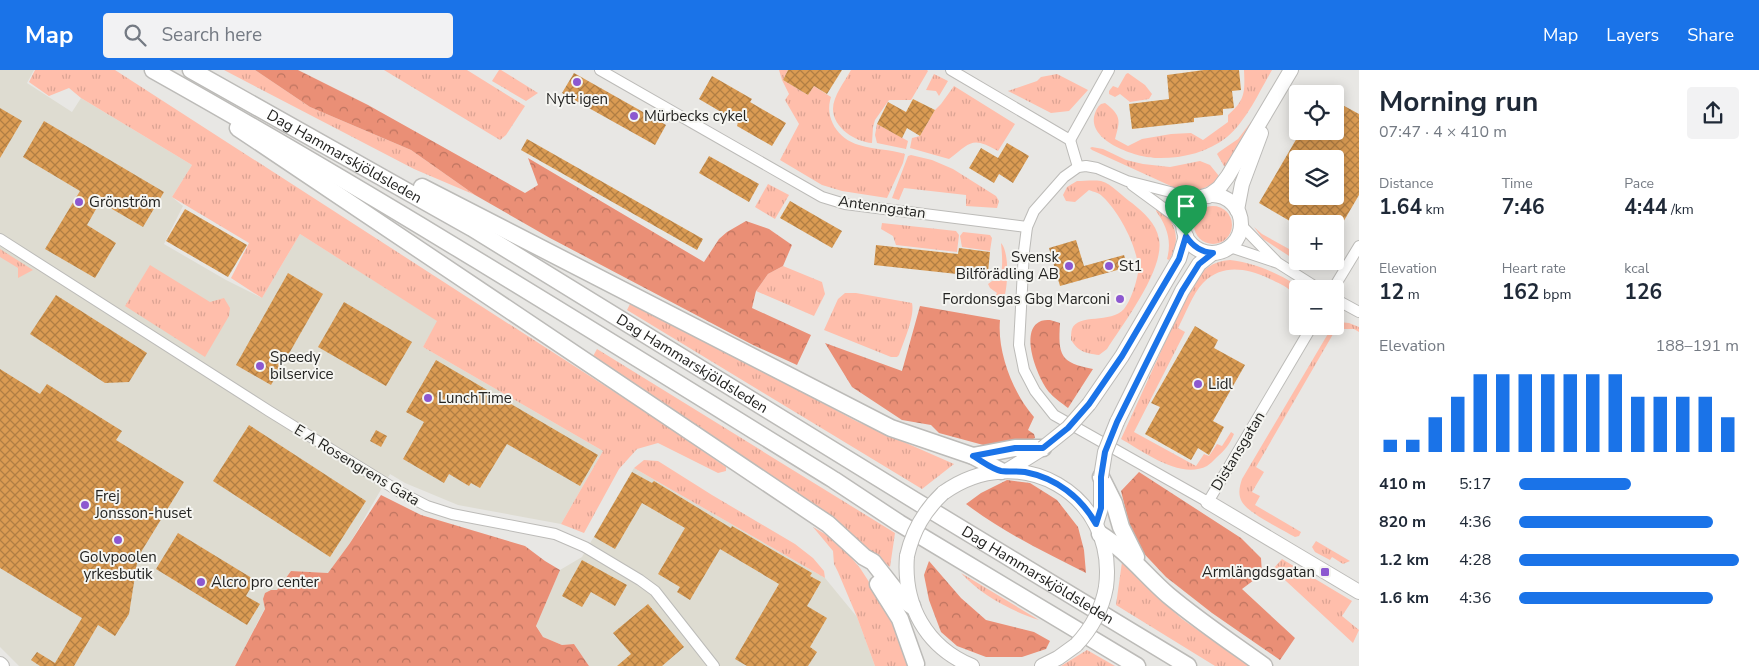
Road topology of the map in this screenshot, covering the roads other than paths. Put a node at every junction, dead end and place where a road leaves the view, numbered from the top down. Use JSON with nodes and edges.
{"nodes":[{"id":1,"x":152,"y":70,"type":"edge"},
{"id":2,"x":191,"y":70,"type":"edge"},
{"id":3,"x":195,"y":70,"type":"edge"},
{"id":4,"x":600,"y":70,"type":"edge"},
{"id":5,"x":951,"y":70,"type":"edge"},
{"id":6,"x":1109,"y":70,"type":"edge"},
{"id":7,"x":1291,"y":70,"type":"edge"},
{"id":8,"x":1275,"y":97,"type":"junction"},
{"id":9,"x":1070,"y":140,"type":"junction"},
{"id":10,"x":1078,"y":167,"type":"junction"},
{"id":11,"x":1127,"y":181,"type":"junction"},
{"id":12,"x":1203,"y":198,"type":"junction"},
{"id":13,"x":1237,"y":210,"type":"junction"},
{"id":14,"x":1241,"y":225,"type":"junction"},
{"id":15,"x":1027,"y":227,"type":"junction"},
{"id":16,"x":1185,"y":232,"type":"junction"},
{"id":17,"x":0,"y":238,"type":"edge"},
{"id":18,"x":1359,"y":246,"type":"edge"},
{"id":19,"x":1230,"y":247,"type":"junction"},
{"id":20,"x":1213,"y":253,"type":"junction"},
{"id":21,"x":1278,"y":264,"type":"junction"},
{"id":22,"x":1304,"y":280,"type":"edge"},
{"id":23,"x":1338,"y":280,"type":"edge"},
{"id":24,"x":1344,"y":303,"type":"edge"},
{"id":25,"x":1359,"y":312,"type":"edge"},
{"id":26,"x":1307,"y":335,"type":"edge"},
{"id":27,"x":1043,"y":448,"type":"junction"},
{"id":28,"x":973,"y":456,"type":"junction"},
{"id":29,"x":1004,"y":470,"type":"junction"},
{"id":30,"x":1101,"y":477,"type":"junction"},
{"id":31,"x":1208,"y":502,"type":"junction"},
{"id":32,"x":1098,"y":529,"type":"junction"},
{"id":33,"x":864,"y":557,"type":"junction"},
{"id":34,"x":1141,"y":568,"type":"junction"},
{"id":35,"x":1359,"y":592,"type":"edge"},
{"id":36,"x":914,"y":611,"type":"junction"},
{"id":37,"x":916,"y":665,"type":"edge"},
{"id":38,"x":714,"y":666,"type":"edge"},
{"id":39,"x":972,"y":666,"type":"edge"},
{"id":40,"x":1042,"y":666,"type":"edge"},
{"id":41,"x":1137,"y":666,"type":"edge"},
{"id":42,"x":1188,"y":666,"type":"edge"},
{"id":43,"x":1264,"y":666,"type":"edge"}],
"edges":[{"from":1,"to":33,"type":"main road"},
{"from":1,"to":41,"type":"main road","name":"Dag Hammarskjöldsleden"},
{"from":2,"to":42,"type":"main road","name":"Dag Hammarskjöldsleden"},
{"from":3,"to":28,"type":"main road"},
{"from":4,"to":15,"type":"street","name":"Antenngatan"},
{"from":5,"to":9,"type":"street"},
{"from":6,"to":9,"type":"street"},
{"from":7,"to":8,"type":"street"},
{"from":8,"to":12,"type":"street"},
{"from":8,"to":13,"type":"street"},
{"from":9,"to":10,"type":"street"},
{"from":10,"to":11,"type":"street"},
{"from":10,"to":15,"type":"street"},
{"from":11,"to":12,"type":"street"},
{"from":11,"to":16,"type":"street"},
{"from":12,"to":13,"type":"street"},
{"from":12,"to":16,"type":"street"},
{"from":13,"to":14,"type":"street"},
{"from":14,"to":19,"type":"street"},
{"from":14,"to":21,"type":"street"},
{"from":15,"to":31,"type":"street"},
{"from":16,"to":20,"type":"street"},
{"from":16,"to":27,"type":"street","bridge":true},
{"from":17,"to":38,"type":"street","name":"E A Rosengrens Gata"},
{"from":18,"to":23,"type":"street"},
{"from":19,"to":20,"type":"street"},
{"from":19,"to":21,"type":"street"},
{"from":20,"to":30,"type":"street","bridge":true},
{"from":21,"to":22,"type":"street"},
{"from":24,"to":25,"type":"street"},
{"from":26,"to":31,"type":"street","name":"Distansgatan"},
{"from":27,"to":28,"type":"main road"},
{"from":27,"to":29,"type":"street"},
{"from":28,"to":29,"type":"main road"},
{"from":29,"to":32,"type":"street"},
{"from":29,"to":36,"type":"street","bridge":true},
{"from":30,"to":32,"type":"street"},
{"from":30,"to":34,"type":"main road"},
{"from":31,"to":35,"type":"street","name":"Distansgatan"},
{"from":32,"to":34,"type":"main road"},
{"from":32,"to":40,"type":"street","bridge":true},
{"from":33,"to":36,"type":"main road"},
{"from":33,"to":37,"type":"main road"},
{"from":34,"to":43,"type":"main road"},
{"from":36,"to":37,"type":"street"},
{"from":36,"to":39,"type":"street"}]}
